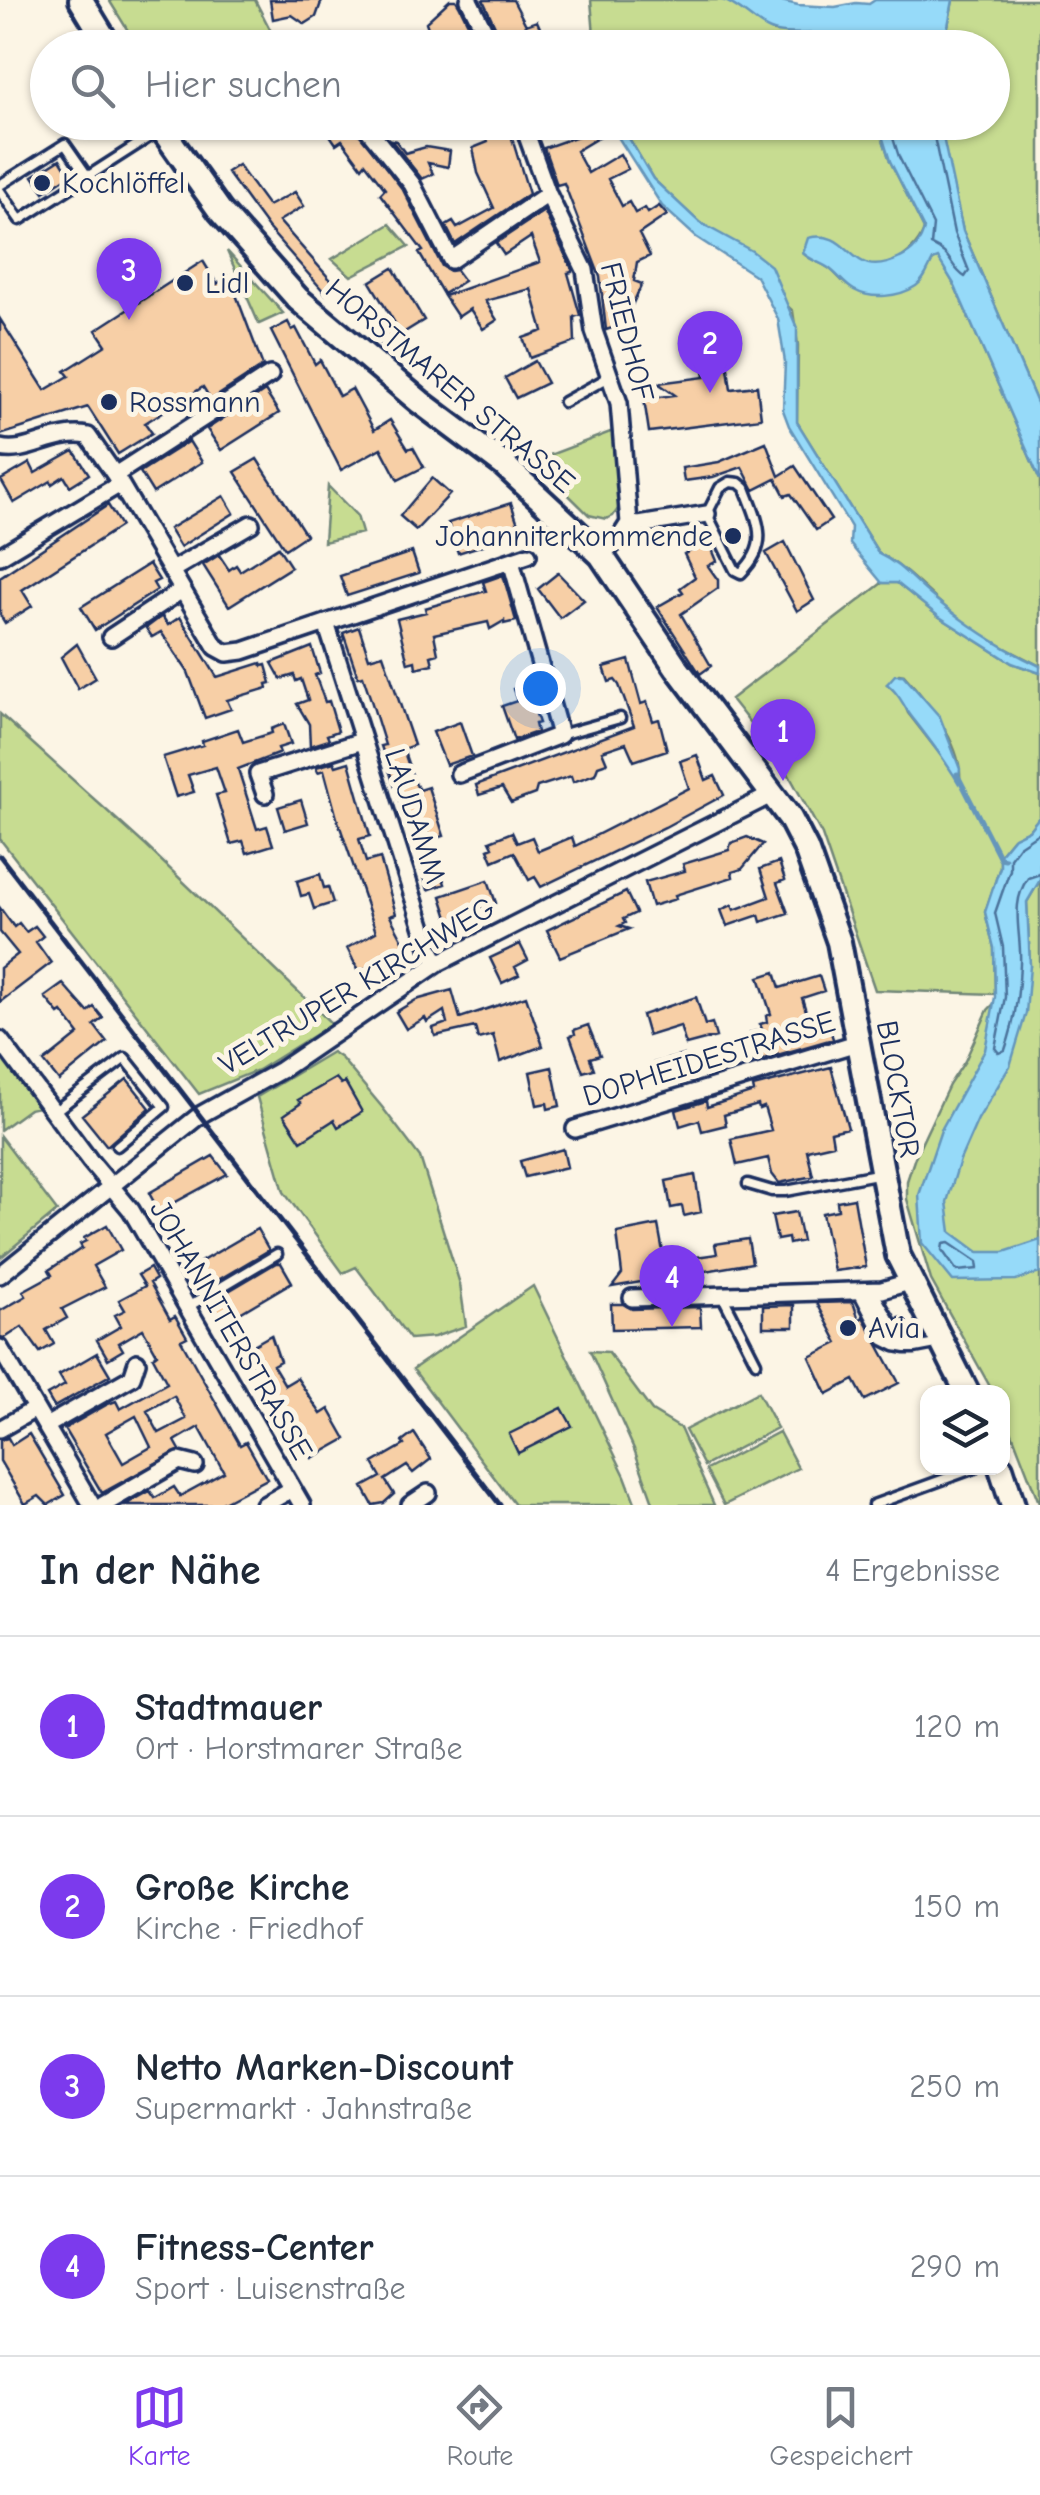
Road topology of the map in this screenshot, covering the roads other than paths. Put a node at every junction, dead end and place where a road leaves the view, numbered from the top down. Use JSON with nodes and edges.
{"nodes":[{"id":1,"x":81,"y":0,"type":"edge"},
{"id":2,"x":469,"y":0,"type":"edge"},
{"id":3,"x":99,"y":30,"type":"edge"},
{"id":4,"x":484,"y":30,"type":"edge"},
{"id":5,"x":140,"y":140,"type":"edge"},
{"id":6,"x":169,"y":140,"type":"edge"},
{"id":7,"x":377,"y":140,"type":"edge"},
{"id":8,"x":528,"y":140,"type":"edge"},
{"id":9,"x":88,"y":178,"type":"junction"},
{"id":10,"x":0,"y":188,"type":"edge"},
{"id":11,"x":548,"y":194,"type":"junction"},
{"id":12,"x":270,"y":375,"type":"dead end"},
{"id":13,"x":612,"y":376,"type":"junction"},
{"id":14,"x":564,"y":402,"type":"dead end"},
{"id":15,"x":0,"y":448,"type":"edge"},
{"id":16,"x":118,"y":480,"type":"junction"},
{"id":17,"x":707,"y":514,"type":"junction"},
{"id":18,"x":629,"y":523,"type":"junction"},
{"id":19,"x":250,"y":524,"type":"dead end"},
{"id":20,"x":528,"y":555,"type":"dead end"},
{"id":21,"x":601,"y":555,"type":"junction"},
{"id":22,"x":0,"y":556,"type":"edge"},
{"id":23,"x":511,"y":561,"type":"junction"},
{"id":24,"x":172,"y":570,"type":"junction"},
{"id":25,"x":182,"y":590,"type":"junction"},
{"id":26,"x":326,"y":623,"type":"junction"},
{"id":27,"x":111,"y":637,"type":"dead end"},
{"id":28,"x":620,"y":718,"type":"dead end"},
{"id":29,"x":560,"y":736,"type":"junction"},
{"id":30,"x":362,"y":742,"type":"junction"},
{"id":31,"x":458,"y":774,"type":"dead end"},
{"id":32,"x":265,"y":794,"type":"dead end"},
{"id":33,"x":774,"y":794,"type":"junction"},
{"id":34,"x":438,"y":963,"type":"junction"},
{"id":35,"x":0,"y":1040,"type":"edge"},
{"id":36,"x":860,"y":1042,"type":"junction"},
{"id":37,"x":55,"y":1110,"type":"junction"},
{"id":38,"x":575,"y":1128,"type":"dead end"},
{"id":39,"x":117,"y":1146,"type":"dead end"},
{"id":40,"x":882,"y":1173,"type":"junction"},
{"id":41,"x":110,"y":1184,"type":"junction"},
{"id":42,"x":748,"y":1184,"type":"dead end"},
{"id":43,"x":277,"y":1254,"type":"dead end"},
{"id":44,"x":0,"y":1275,"type":"edge"},
{"id":45,"x":909,"y":1282,"type":"junction"},
{"id":46,"x":873,"y":1292,"type":"junction"},
{"id":47,"x":722,"y":1295,"type":"junction"},
{"id":48,"x":632,"y":1298,"type":"dead end"},
{"id":49,"x":186,"y":1308,"type":"junction"},
{"id":50,"x":901,"y":1324,"type":"dead end"},
{"id":51,"x":941,"y":1344,"type":"junction"},
{"id":52,"x":0,"y":1348,"type":"edge"},
{"id":53,"x":911,"y":1348,"type":"junction"},
{"id":54,"x":137,"y":1362,"type":"dead end"},
{"id":55,"x":756,"y":1362,"type":"dead end"},
{"id":56,"x":963,"y":1385,"type":"edge"},
{"id":57,"x":35,"y":1409,"type":"junction"},
{"id":58,"x":46,"y":1426,"type":"junction"},
{"id":59,"x":0,"y":1430,"type":"edge"},
{"id":60,"x":195,"y":1465,"type":"dead end"},
{"id":61,"x":956,"y":1475,"type":"edge"},
{"id":62,"x":1003,"y":1475,"type":"edge"},
{"id":63,"x":292,"y":1489,"type":"junction"},
{"id":64,"x":428,"y":1493,"type":"dead end"},
{"id":65,"x":92,"y":1505,"type":"edge"},
{"id":66,"x":103,"y":1505,"type":"edge"},
{"id":67,"x":264,"y":1505,"type":"edge"},
{"id":68,"x":302,"y":1505,"type":"edge"},
{"id":69,"x":410,"y":1505,"type":"edge"},
{"id":70,"x":873,"y":1505,"type":"edge"},
{"id":71,"x":1013,"y":1505,"type":"edge"}],
"edges":[{"from":1,"to":3,"type":"main road"},
{"from":2,"to":4,"type":"street"},
{"from":5,"to":9,"type":"lane"},
{"from":6,"to":21,"type":"main road","name":"HORSTMARER STRASSE"},
{"from":7,"to":11,"type":"street"},
{"from":8,"to":11,"type":"street","name":"FRIEDHOF"},
{"from":9,"to":10,"type":"lane"},
{"from":9,"to":10,"type":"lane"},
{"from":11,"to":13,"type":"street","name":"FRIEDHOF"},
{"from":12,"to":16,"type":"street"},
{"from":13,"to":14,"type":"lane"},
{"from":13,"to":18,"type":"street","name":"FRIEDHOF"},
{"from":15,"to":16,"type":"street"},
{"from":16,"to":22,"type":"street"},
{"from":16,"to":24,"type":"street"},
{"from":17,"to":17,"type":"lane"},
{"from":17,"to":18,"type":"street"},
{"from":18,"to":21,"type":"street"},
{"from":19,"to":24,"type":"street"},
{"from":20,"to":23,"type":"street"},
{"from":21,"to":33,"type":"main road","name":"HORSTMARER STRASSE"},
{"from":23,"to":26,"type":"street"},
{"from":23,"to":29,"type":"street"},
{"from":24,"to":25,"type":"street"},
{"from":25,"to":26,"type":"street"},
{"from":25,"to":27,"type":"street"},
{"from":26,"to":30,"type":"street","name":"LAUDAMM"},
{"from":28,"to":29,"type":"lane"},
{"from":29,"to":31,"type":"street","name":"LAUDAMM"},
{"from":30,"to":32,"type":"street","name":"LAUDAMM"},
{"from":30,"to":34,"type":"street","name":"LAUDAMM"},
{"from":33,"to":34,"type":"street","name":"VELTRUPER KIRCHWEG"},
{"from":33,"to":36,"type":"main road","name":"BLOCKTOR"},
{"from":34,"to":41,"type":"street","name":"VELTRUPER KIRCHWEG"},
{"from":35,"to":37,"type":"street","name":"JOHANNITERSTRASSE"},
{"from":36,"to":38,"type":"street","name":"DOPHEIDESTRASSE"},
{"from":36,"to":40,"type":"main road","name":"BLOCKTOR"},
{"from":37,"to":39,"type":"lane"},
{"from":37,"to":41,"type":"street","name":"JOHANNITERSTRASSE"},
{"from":40,"to":42,"type":"lane"},
{"from":40,"to":45,"type":"main road","name":"BLOCKTOR"},
{"from":41,"to":44,"type":"street","name":"VELTRUPER KIRCHWEG"},
{"from":41,"to":49,"type":"street","name":"JOHANNITERSTRASSE"},
{"from":43,"to":49,"type":"lane"},
{"from":45,"to":46,"type":"street"},
{"from":45,"to":51,"type":"main road","name":"BLOCKTOR"},
{"from":46,"to":47,"type":"street"},
{"from":46,"to":53,"type":"lane"},
{"from":46,"to":53,"type":"lane"},
{"from":47,"to":48,"type":"street"},
{"from":47,"to":55,"type":"lane"},
{"from":49,"to":63,"type":"street","name":"JOHANNITERSTRASSE"},
{"from":50,"to":53,"type":"lane"},
{"from":51,"to":53,"type":"lane"},
{"from":51,"to":56,"type":"main road","name":"BLOCKTOR"},
{"from":52,"to":57,"type":"street"},
{"from":54,"to":58,"type":"street"},
{"from":57,"to":58,"type":"street"},
{"from":57,"to":59,"type":"street"},
{"from":58,"to":65,"type":"street"},
{"from":60,"to":66,"type":"street"},
{"from":61,"to":70,"type":"lane"},
{"from":62,"to":71,"type":"main road"},
{"from":63,"to":67,"type":"street"},
{"from":63,"to":68,"type":"street","name":"JOHANNITERSTRASSE"},
{"from":64,"to":69,"type":"street"}]}
